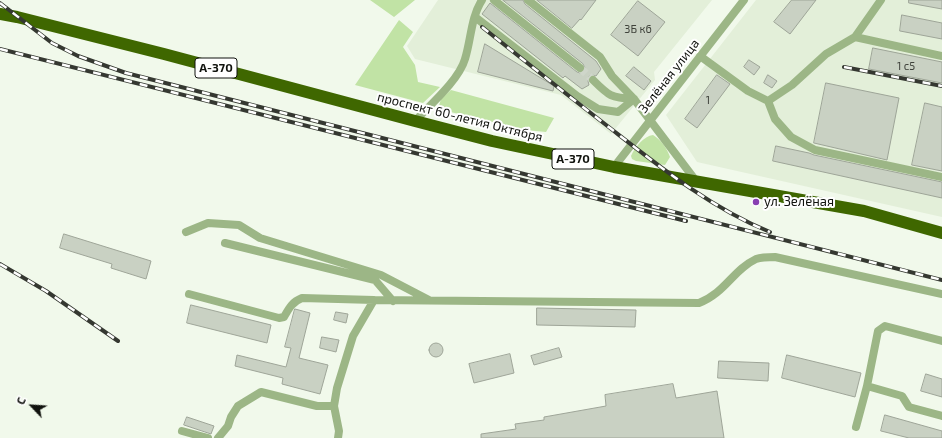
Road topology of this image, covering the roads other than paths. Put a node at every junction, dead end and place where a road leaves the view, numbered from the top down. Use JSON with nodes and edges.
{"nodes":[{"id":1,"x":482,"y":0,"type":"edge"},
{"id":2,"x":494,"y":0,"type":"edge"},
{"id":3,"x":528,"y":0,"type":"edge"},
{"id":4,"x":744,"y":0,"type":"edge"},
{"id":5,"x":881,"y":0,"type":"edge"},
{"id":6,"x":0,"y":14,"type":"edge"},
{"id":7,"x":475,"y":17,"type":"junction"},
{"id":8,"x":855,"y":37,"type":"junction"},
{"id":9,"x":700,"y":56,"type":"junction"},
{"id":10,"x":942,"y":56,"type":"edge"},
{"id":11,"x":580,"y":68,"type":"tunnel mouth"},
{"id":12,"x":593,"y":80,"type":"tunnel mouth"},
{"id":13,"x":634,"y":99,"type":"junction"},
{"id":14,"x":768,"y":101,"type":"junction"},
{"id":15,"x":650,"y":120,"type":"junction"},
{"id":16,"x":415,"y":121,"type":"junction"},
{"id":17,"x":614,"y":167,"type":"junction"},
{"id":18,"x":942,"y":176,"type":"edge"},
{"id":19,"x":696,"y":180,"type":"junction"},
{"id":20,"x":186,"y":232,"type":"dead end"},
{"id":21,"x":942,"y":233,"type":"edge"},
{"id":22,"x":225,"y":243,"type":"dead end"},
{"id":23,"x":189,"y":294,"type":"dead end"},
{"id":24,"x":942,"y":294,"type":"edge"},
{"id":25,"x":374,"y":300,"type":"junction"},
{"id":26,"x":393,"y":300,"type":"junction"},
{"id":27,"x":430,"y":301,"type":"junction"},
{"id":28,"x":942,"y":341,"type":"edge"},
{"id":29,"x":867,"y":386,"type":"junction"},
{"id":30,"x":334,"y":406,"type":"junction"},
{"id":31,"x":942,"y":416,"type":"edge"},
{"id":32,"x":856,"y":427,"type":"dead end"},
{"id":33,"x":182,"y":431,"type":"dead end"},
{"id":34,"x":208,"y":438,"type":"edge"},
{"id":35,"x":218,"y":438,"type":"edge"},
{"id":36,"x":338,"y":438,"type":"edge"}],
"edges":[{"from":1,"to":7,"type":"street"},
{"from":2,"to":11,"type":"street"},
{"from":3,"to":13,"type":"street"},
{"from":4,"to":9,"type":"street","name":"Зелёная улица"},
{"from":5,"to":8,"type":"street"},
{"from":6,"to":16,"type":"highway","name":"проспект 60-летия Октября","number":"А-370"},
{"from":7,"to":13,"type":"street"},
{"from":7,"to":16,"type":"street"},
{"from":8,"to":10,"type":"street"},
{"from":8,"to":14,"type":"street"},
{"from":9,"to":14,"type":"street"},
{"from":9,"to":15,"type":"street","name":"Зелёная улица"},
{"from":12,"to":13,"type":"street"},
{"from":13,"to":15,"type":"street"},
{"from":14,"to":18,"type":"street"},
{"from":15,"to":17,"type":"street","name":"Зелёная улица"},
{"from":15,"to":19,"type":"street"},
{"from":16,"to":17,"type":"highway","name":"проспект 60-летия Октября","number":"А-370"},
{"from":17,"to":19,"type":"highway","name":"проспект 60-летия Октября","number":"А-370"},
{"from":19,"to":21,"type":"highway","name":"проспект 60-летия Октября","number":"А-370"},
{"from":20,"to":27,"type":"street"},
{"from":22,"to":26,"type":"street"},
{"from":23,"to":25,"type":"street"},
{"from":24,"to":27,"type":"street"},
{"from":25,"to":26,"type":"street"},
{"from":25,"to":30,"type":"street"},
{"from":26,"to":27,"type":"street"},
{"from":28,"to":29,"type":"street"},
{"from":29,"to":31,"type":"street"},
{"from":29,"to":32,"type":"street"},
{"from":30,"to":35,"type":"street"},
{"from":30,"to":36,"type":"street"},
{"from":33,"to":34,"type":"street"}]}
